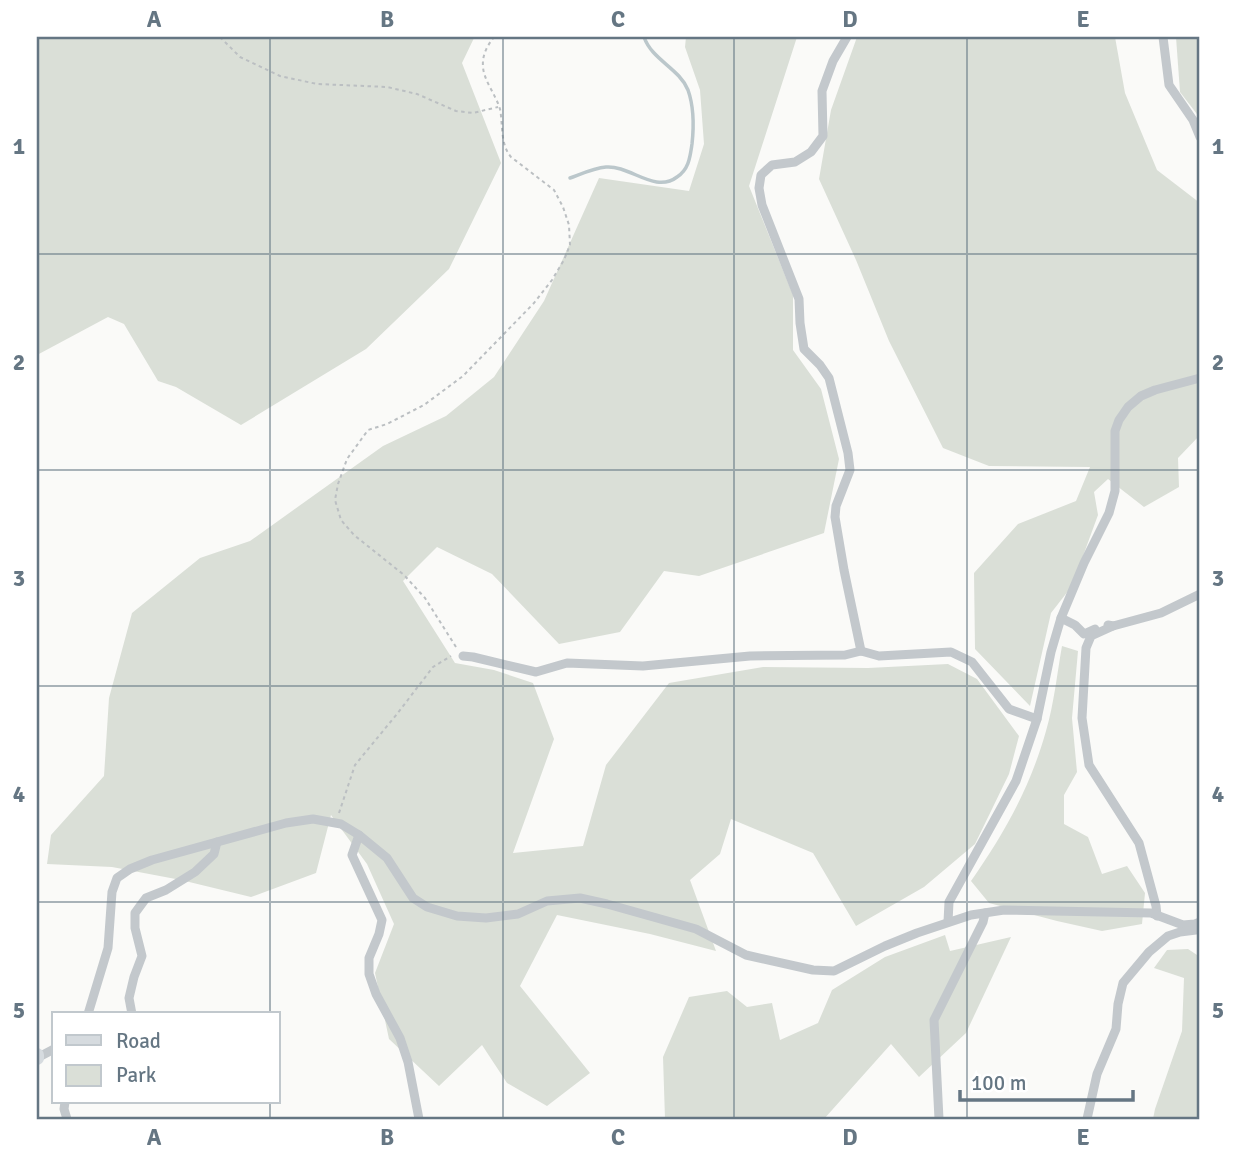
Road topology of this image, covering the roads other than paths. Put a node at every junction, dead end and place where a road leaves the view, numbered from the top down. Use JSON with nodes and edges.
{"nodes":[{"id":1,"x":847,"y":37,"type":"edge"},
{"id":2,"x":1163,"y":37,"type":"edge"},
{"id":3,"x":1200,"y":137,"type":"edge"},
{"id":4,"x":1200,"y":378,"type":"edge"},
{"id":5,"x":1200,"y":594,"type":"edge"},
{"id":6,"x":1061,"y":618,"type":"junction"},
{"id":7,"x":1113,"y":626,"type":"junction"},
{"id":8,"x":862,"y":651,"type":"junction"},
{"id":9,"x":463,"y":656,"type":"road end"},
{"id":10,"x":1037,"y":719,"type":"junction"},
{"id":11,"x":359,"y":835,"type":"junction"},
{"id":12,"x":217,"y":842,"type":"junction"},
{"id":13,"x":985,"y":913,"type":"junction"},
{"id":14,"x":1157,"y":916,"type":"junction"},
{"id":15,"x":948,"y":922,"type":"junction"},
{"id":16,"x":1200,"y":922,"type":"edge"},
{"id":17,"x":1200,"y":928,"type":"edge"},
{"id":18,"x":89,"y":1012,"type":"edge"},
{"id":19,"x":132,"y":1012,"type":"edge"},
{"id":20,"x":419,"y":1119,"type":"edge"},
{"id":21,"x":939,"y":1119,"type":"edge"},
{"id":22,"x":1087,"y":1119,"type":"edge"}],
"edges":[{"from":1,"to":8,"type":"street"},
{"from":2,"to":3,"type":"street"},
{"from":4,"to":6,"type":"street"},
{"from":5,"to":7,"type":"street"},
{"from":6,"to":7,"type":"street"},
{"from":6,"to":10,"type":"street"},
{"from":7,"to":14,"type":"street"},
{"from":8,"to":9,"type":"street"},
{"from":8,"to":10,"type":"street"},
{"from":10,"to":15,"type":"street"},
{"from":11,"to":12,"type":"street"},
{"from":11,"to":15,"type":"street"},
{"from":11,"to":20,"type":"street"},
{"from":12,"to":18,"type":"street"},
{"from":12,"to":19,"type":"street"},
{"from":13,"to":14,"type":"street"},
{"from":13,"to":15,"type":"street"},
{"from":13,"to":21,"type":"street"},
{"from":14,"to":16,"type":"street"},
{"from":17,"to":22,"type":"street"}]}
